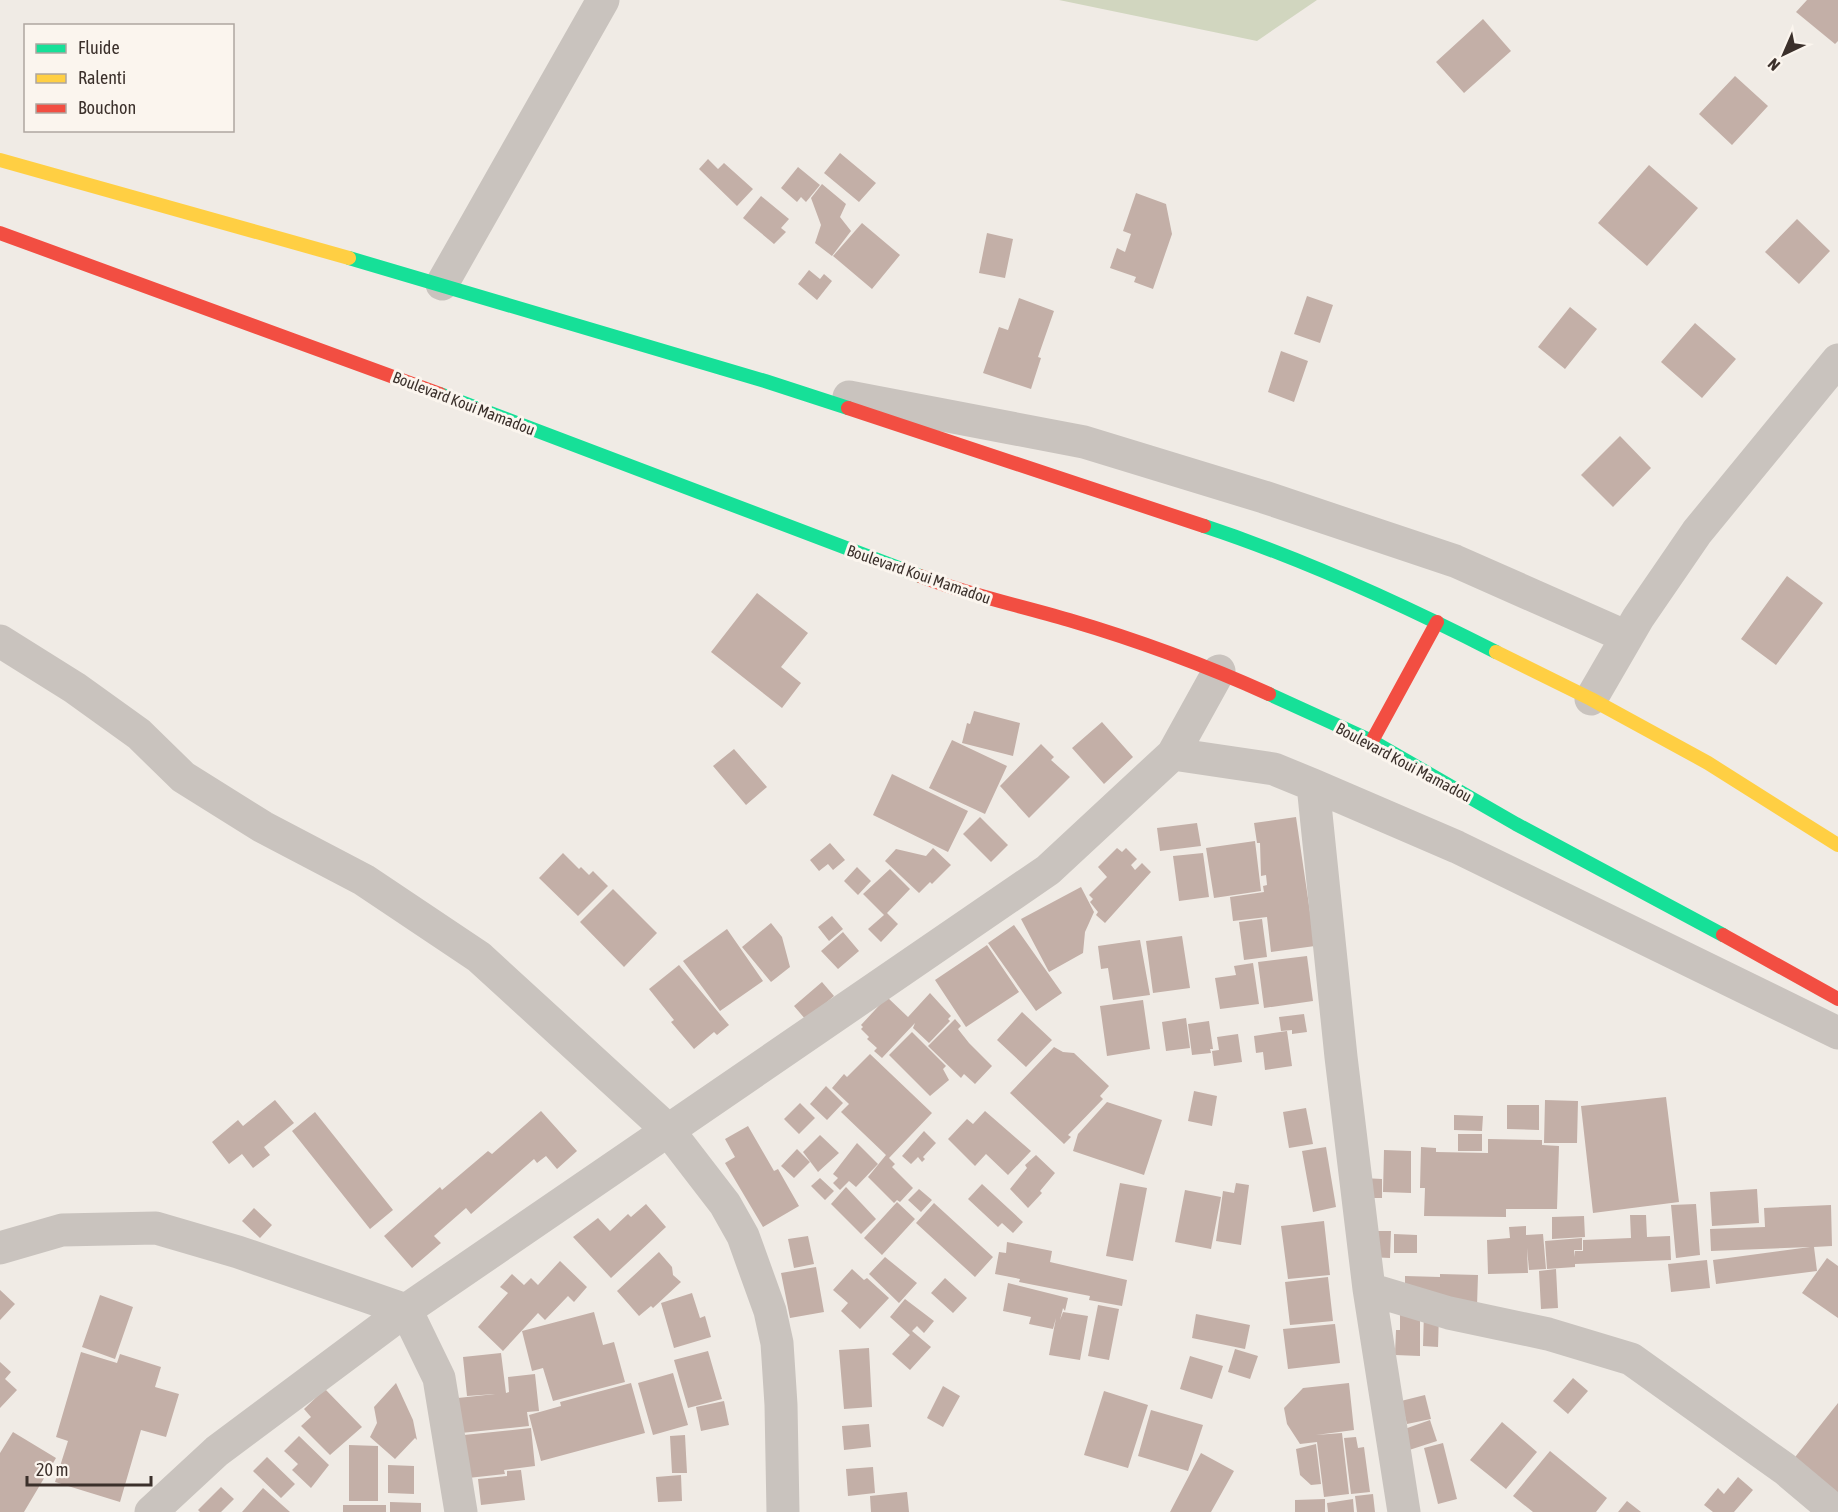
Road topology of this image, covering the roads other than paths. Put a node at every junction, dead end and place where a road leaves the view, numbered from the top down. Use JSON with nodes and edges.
{"nodes":[{"id":1,"x":603,"y":0,"type":"edge"},
{"id":2,"x":0,"y":160,"type":"edge"},
{"id":3,"x":0,"y":233,"type":"edge"},
{"id":4,"x":442,"y":284,"type":"junction"},
{"id":5,"x":1838,"y":360,"type":"edge"},
{"id":6,"x":765,"y":381,"type":"junction"},
{"id":7,"x":1437,"y":622,"type":"junction"},
{"id":8,"x":1627,"y":637,"type":"junction"},
{"id":9,"x":0,"y":641,"type":"edge"},
{"id":10,"x":1219,"y":672,"type":"junction"},
{"id":11,"x":1591,"y":699,"type":"junction"},
{"id":12,"x":1372,"y":741,"type":"junction"},
{"id":13,"x":1173,"y":754,"type":"junction"},
{"id":14,"x":1313,"y":785,"type":"junction"},
{"id":15,"x":1838,"y":845,"type":"edge"},
{"id":16,"x":1838,"y":999,"type":"edge"},
{"id":17,"x":1838,"y":1033,"type":"edge"},
{"id":18,"x":668,"y":1130,"type":"junction"},
{"id":19,"x":0,"y":1248,"type":"edge"},
{"id":20,"x":1369,"y":1289,"type":"junction"},
{"id":21,"x":406,"y":1310,"type":"junction"},
{"id":22,"x":151,"y":1512,"type":"edge"},
{"id":23,"x":461,"y":1512,"type":"edge"},
{"id":24,"x":783,"y":1512,"type":"edge"},
{"id":25,"x":1404,"y":1512,"type":"edge"},
{"id":26,"x":1836,"y":1512,"type":"edge"}],
"edges":[{"from":1,"to":4,"type":"street"},
{"from":2,"to":4,"type":"main road"},
{"from":3,"to":10,"type":"main road","name":"Boulevard Koui Mamadou"},
{"from":4,"to":6,"type":"main road"},
{"from":5,"to":8,"type":"street"},
{"from":6,"to":7,"type":"main road"},
{"from":6,"to":8,"type":"street"},
{"from":7,"to":11,"type":"main road"},
{"from":7,"to":12,"type":"main road"},
{"from":8,"to":11,"type":"street"},
{"from":9,"to":18,"type":"street"},
{"from":10,"to":12,"type":"main road","name":"Boulevard Koui Mamadou"},
{"from":10,"to":13,"type":"street"},
{"from":11,"to":15,"type":"main road"},
{"from":12,"to":16,"type":"main road","name":"Boulevard Koui Mamadou"},
{"from":13,"to":14,"type":"street"},
{"from":13,"to":18,"type":"street"},
{"from":14,"to":17,"type":"street"},
{"from":14,"to":20,"type":"street"},
{"from":18,"to":21,"type":"street"},
{"from":18,"to":24,"type":"street"},
{"from":19,"to":21,"type":"street"},
{"from":20,"to":25,"type":"street"},
{"from":20,"to":26,"type":"street"},
{"from":21,"to":22,"type":"street"},
{"from":21,"to":23,"type":"street"}]}
